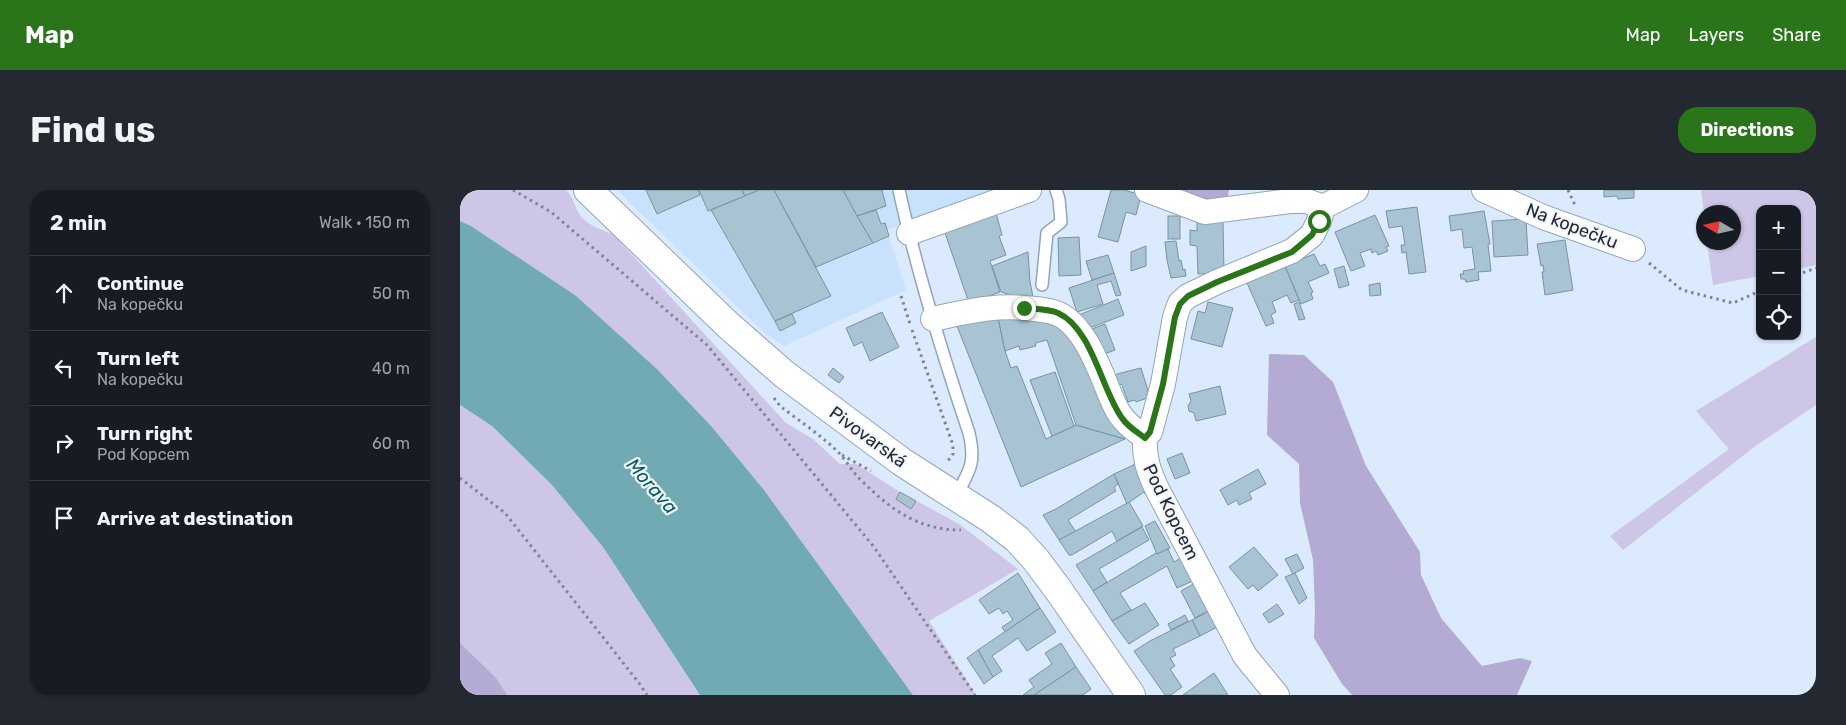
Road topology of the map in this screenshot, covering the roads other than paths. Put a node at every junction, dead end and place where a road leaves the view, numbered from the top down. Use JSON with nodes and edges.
{"nodes":[{"id":1,"x":588,"y":190,"type":"edge"},
{"id":2,"x":899,"y":190,"type":"edge"},
{"id":3,"x":1029,"y":190,"type":"edge"},
{"id":4,"x":1056,"y":190,"type":"edge"},
{"id":5,"x":1147,"y":190,"type":"edge"},
{"id":6,"x":1356,"y":190,"type":"edge"},
{"id":7,"x":1484,"y":190,"type":"edge"},
{"id":8,"x":1322,"y":207,"type":"junction"},
{"id":9,"x":909,"y":233,"type":"junction"},
{"id":10,"x":1633,"y":249,"type":"road end"},
{"id":11,"x":1042,"y":285,"type":"dead end"},
{"id":12,"x":933,"y":319,"type":"junction"},
{"id":13,"x":1145,"y":438,"type":"junction"},
{"id":14,"x":956,"y":496,"type":"junction"},
{"id":15,"x":1131,"y":695,"type":"edge"},
{"id":16,"x":1277,"y":695,"type":"edge"}],
"edges":[{"from":1,"to":14,"type":"main road","name":"Pivovarská"},
{"from":2,"to":9,"type":"lane"},
{"from":3,"to":9,"type":"street"},
{"from":4,"to":11,"type":"lane"},
{"from":5,"to":8,"type":"street"},
{"from":6,"to":8,"type":"street"},
{"from":7,"to":10,"type":"street","name":"Na kopečku"},
{"from":8,"to":13,"type":"street"},
{"from":9,"to":12,"type":"lane"},
{"from":12,"to":13,"type":"street","name":"Pod Kopcem"},
{"from":12,"to":14,"type":"lane"},
{"from":13,"to":16,"type":"street","name":"Pod Kopcem"},
{"from":14,"to":15,"type":"main road","name":"Pivovarská"}]}
